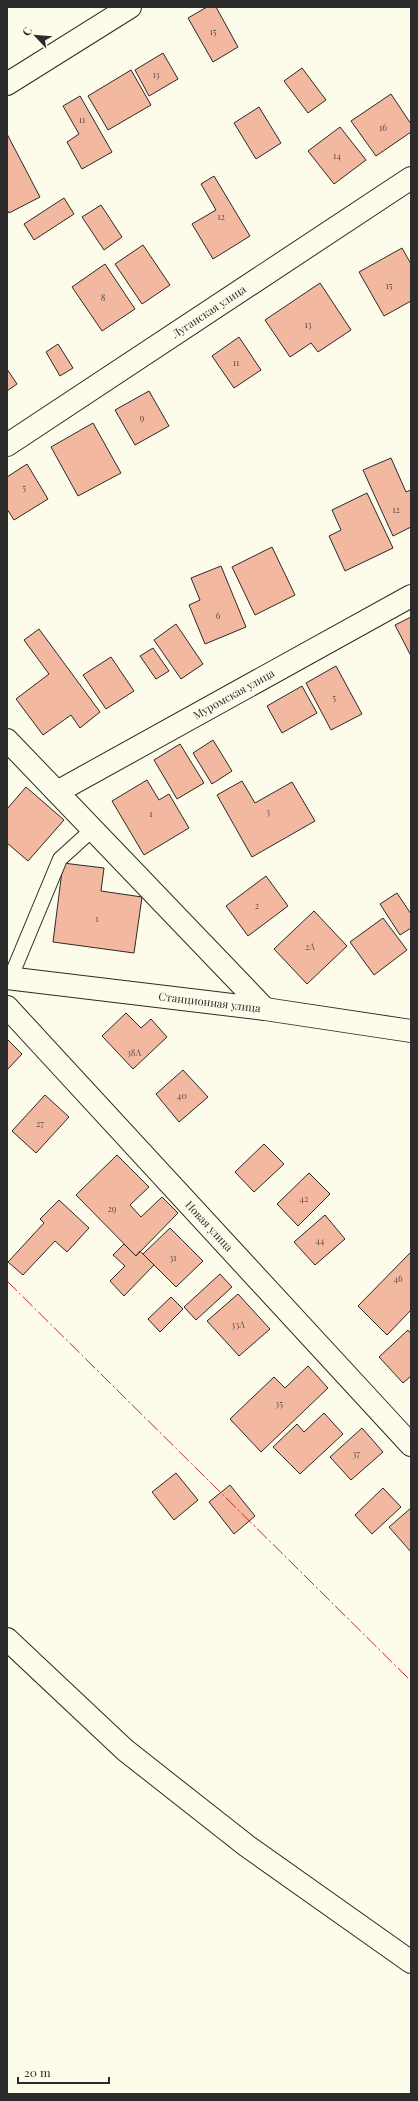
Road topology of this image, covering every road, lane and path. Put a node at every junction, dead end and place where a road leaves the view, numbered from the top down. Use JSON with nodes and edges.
{"nodes":[{"id":1,"x":130,"y":7,"type":"edge"},
{"id":2,"x":7,"y":84,"type":"edge"},
{"id":3,"x":411,"y":178,"type":"edge"},
{"id":4,"x":7,"y":445,"type":"edge"},
{"id":5,"x":411,"y":596,"type":"edge"},
{"id":6,"x":7,"y":740,"type":"edge"},
{"id":7,"x":57,"y":792,"type":"junction"},
{"id":8,"x":93,"y":829,"type":"junction"},
{"id":9,"x":8,"y":978,"type":"edge"},
{"id":10,"x":7,"y":1007,"type":"edge"},
{"id":11,"x":265,"y":1009,"type":"junction"},
{"id":12,"x":411,"y":1031,"type":"edge"},
{"id":13,"x":411,"y":1445,"type":"edge"},
{"id":14,"x":7,"y":1639,"type":"edge"},
{"id":15,"x":411,"y":1962,"type":"edge"}],
"edges":[{"from":1,"to":2,"type":"street"},
{"from":3,"to":4,"type":"street","name":"Луганская улица"},
{"from":5,"to":7,"type":"street","name":"Муромская улица"},
{"from":6,"to":7,"type":"street"},
{"from":7,"to":8,"type":"street"},
{"from":8,"to":9,"type":"lane"},
{"from":8,"to":11,"type":"street"},
{"from":9,"to":11,"type":"street","name":"Станционная улица"},
{"from":10,"to":13,"type":"street","name":"Новая улица"},
{"from":11,"to":12,"type":"street","name":"Станционная улица"},
{"from":14,"to":15,"type":"street"}]}
